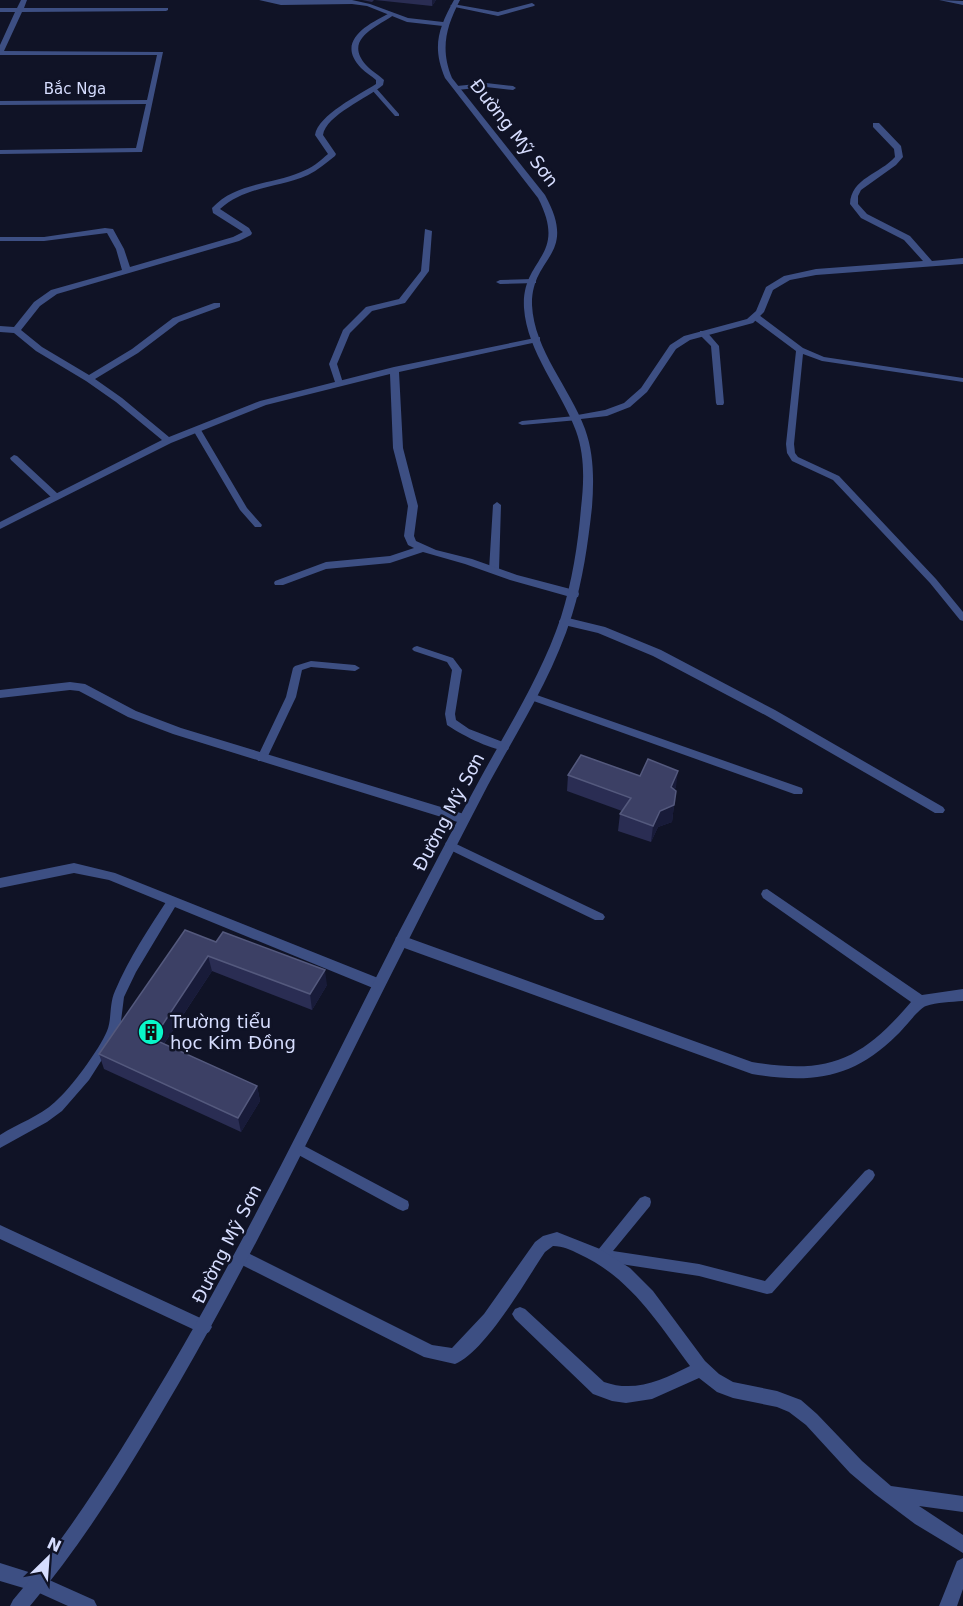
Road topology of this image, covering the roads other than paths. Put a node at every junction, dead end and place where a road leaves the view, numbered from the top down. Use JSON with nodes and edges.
{"nodes":[{"id":1,"x":24,"y":0,"type":"edge"},
{"id":2,"x":262,"y":0,"type":"edge"},
{"id":3,"x":335,"y":0,"type":"edge"},
{"id":4,"x":942,"y":0,"type":"edge"},
{"id":5,"x":455,"y":3,"type":"edge"},
{"id":6,"x":963,"y":3,"type":"edge"},
{"id":7,"x":532,"y":5,"type":"dead end"},
{"id":8,"x":166,"y":9,"type":"dead end"},
{"id":9,"x":0,"y":10,"type":"edge"},
{"id":10,"x":19,"y":10,"type":"junction"},
{"id":11,"x":392,"y":14,"type":"junction"},
{"id":12,"x":443,"y":24,"type":"junction"},
{"id":13,"x":0,"y":53,"type":"edge"},
{"id":14,"x":457,"y":88,"type":"junction"},
{"id":15,"x":513,"y":88,"type":"dead end"},
{"id":16,"x":374,"y":89,"type":"junction"},
{"id":17,"x":150,"y":102,"type":"junction"},
{"id":18,"x":0,"y":103,"type":"edge"},
{"id":19,"x":398,"y":115,"type":"dead end"},
{"id":20,"x":876,"y":125,"type":"dead end"},
{"id":21,"x":0,"y":152,"type":"edge"},
{"id":22,"x":428,"y":231,"type":"dead end"},
{"id":23,"x":0,"y":239,"type":"edge"},
{"id":24,"x":963,"y":261,"type":"edge"},
{"id":25,"x":929,"y":263,"type":"junction"},
{"id":26,"x":128,"y":272,"type":"junction"},
{"id":27,"x":533,"y":281,"type":"junction"},
{"id":28,"x":500,"y":282,"type":"dead end"},
{"id":29,"x":218,"y":305,"type":"dead end"},
{"id":30,"x":756,"y":317,"type":"junction"},
{"id":31,"x":0,"y":329,"type":"edge"},
{"id":32,"x":16,"y":330,"type":"junction"},
{"id":33,"x":703,"y":333,"type":"junction"},
{"id":34,"x":537,"y":339,"type":"junction"},
{"id":35,"x":800,"y":350,"type":"junction"},
{"id":36,"x":394,"y":370,"type":"junction"},
{"id":37,"x":88,"y":378,"type":"junction"},
{"id":38,"x":963,"y":380,"type":"edge"},
{"id":39,"x":339,"y":383,"type":"junction"},
{"id":40,"x":720,"y":403,"type":"dead end"},
{"id":41,"x":575,"y":418,"type":"junction"},
{"id":42,"x":522,"y":423,"type":"dead end"},
{"id":43,"x":197,"y":430,"type":"junction"},
{"id":44,"x":168,"y":441,"type":"junction"},
{"id":45,"x":14,"y":459,"type":"dead end"},
{"id":46,"x":56,"y":496,"type":"junction"},
{"id":47,"x":497,"y":505,"type":"dead end"},
{"id":48,"x":258,"y":525,"type":"dead end"},
{"id":49,"x":0,"y":526,"type":"edge"},
{"id":50,"x":421,"y":549,"type":"junction"},
{"id":51,"x":494,"y":570,"type":"junction"},
{"id":52,"x":279,"y":583,"type":"dead end"},
{"id":53,"x":574,"y":594,"type":"junction"},
{"id":54,"x":963,"y":618,"type":"edge"},
{"id":55,"x":564,"y":621,"type":"junction"},
{"id":56,"x":417,"y":649,"type":"dead end"},
{"id":57,"x":355,"y":668,"type":"dead end"},
{"id":58,"x":0,"y":694,"type":"edge"},
{"id":59,"x":531,"y":697,"type":"junction"},
{"id":60,"x":504,"y":747,"type":"junction"},
{"id":61,"x":262,"y":758,"type":"junction"},
{"id":62,"x":798,"y":791,"type":"dead end"},
{"id":63,"x":939,"y":810,"type":"dead end"},
{"id":64,"x":464,"y":819,"type":"junction"},
{"id":65,"x":450,"y":845,"type":"junction"},
{"id":66,"x":0,"y":883,"type":"edge"},
{"id":67,"x":767,"y":894,"type":"dead end"},
{"id":68,"x":172,"y":902,"type":"junction"},
{"id":69,"x":599,"y":917,"type":"dead end"},
{"id":70,"x":401,"y":941,"type":"junction"},
{"id":71,"x":378,"y":984,"type":"junction"},
{"id":72,"x":963,"y":995,"type":"edge"},
{"id":73,"x":920,"y":1001,"type":"junction"},
{"id":74,"x":0,"y":1142,"type":"edge"},
{"id":75,"x":297,"y":1148,"type":"junction"},
{"id":76,"x":869,"y":1175,"type":"dead end"},
{"id":77,"x":645,"y":1202,"type":"dead end"},
{"id":78,"x":403,"y":1205,"type":"dead end"},
{"id":79,"x":0,"y":1232,"type":"edge"},
{"id":80,"x":601,"y":1255,"type":"junction"},
{"id":81,"x":241,"y":1257,"type":"junction"},
{"id":82,"x":520,"y":1314,"type":"dead end"},
{"id":83,"x":204,"y":1327,"type":"junction"},
{"id":84,"x":702,"y":1368,"type":"junction"},
{"id":85,"x":887,"y":1494,"type":"junction"},
{"id":86,"x":963,"y":1504,"type":"edge"},
{"id":87,"x":963,"y":1545,"type":"edge"},
{"id":88,"x":963,"y":1567,"type":"edge"},
{"id":89,"x":0,"y":1572,"type":"edge"},
{"id":90,"x":38,"y":1584,"type":"junction"},
{"id":91,"x":19,"y":1606,"type":"edge"},
{"id":92,"x":88,"y":1606,"type":"edge"},
{"id":93,"x":948,"y":1606,"type":"edge"}],
"edges":[{"from":1,"to":10,"type":"street"},
{"from":2,"to":3,"type":"lane"},
{"from":3,"to":11,"type":"lane"},
{"from":4,"to":6,"type":"street"},
{"from":5,"to":7,"type":"lane"},
{"from":5,"to":12,"type":"street","name":"Đường Mỹ Sơn"},
{"from":8,"to":10,"type":"street"},
{"from":9,"to":10,"type":"street"},
{"from":10,"to":13,"type":"street"},
{"from":11,"to":12,"type":"lane"},
{"from":11,"to":16,"type":"street"},
{"from":12,"to":14,"type":"street","name":"Đường Mỹ Sơn"},
{"from":13,"to":17,"type":"street"},
{"from":14,"to":15,"type":"lane"},
{"from":14,"to":27,"type":"street","name":"Đường Mỹ Sơn"},
{"from":16,"to":19,"type":"lane"},
{"from":16,"to":26,"type":"street"},
{"from":17,"to":18,"type":"street","name":"Bắc Nga"},
{"from":17,"to":21,"type":"street"},
{"from":20,"to":25,"type":"street"},
{"from":22,"to":39,"type":"lane"},
{"from":23,"to":26,"type":"street"},
{"from":24,"to":25,"type":"street"},
{"from":25,"to":30,"type":"street"},
{"from":26,"to":32,"type":"street"},
{"from":27,"to":28,"type":"lane"},
{"from":27,"to":34,"type":"street","name":"Đường Mỹ Sơn"},
{"from":29,"to":37,"type":"street"},
{"from":30,"to":33,"type":"street"},
{"from":30,"to":35,"type":"lane"},
{"from":31,"to":32,"type":"street"},
{"from":32,"to":37,"type":"street"},
{"from":33,"to":40,"type":"lane"},
{"from":33,"to":41,"type":"street"},
{"from":34,"to":36,"type":"street"},
{"from":34,"to":41,"type":"street","name":"Đường Mỹ Sơn"},
{"from":35,"to":38,"type":"lane"},
{"from":35,"to":54,"type":"lane"},
{"from":36,"to":39,"type":"street"},
{"from":36,"to":50,"type":"street"},
{"from":37,"to":44,"type":"street"},
{"from":39,"to":43,"type":"street"},
{"from":41,"to":42,"type":"lane"},
{"from":41,"to":53,"type":"street","name":"Đường Mỹ Sơn"},
{"from":43,"to":44,"type":"street"},
{"from":43,"to":48,"type":"lane"},
{"from":44,"to":46,"type":"street"},
{"from":45,"to":46,"type":"lane"},
{"from":46,"to":49,"type":"street"},
{"from":47,"to":51,"type":"lane"},
{"from":50,"to":51,"type":"street"},
{"from":50,"to":52,"type":"street"},
{"from":51,"to":53,"type":"street"},
{"from":53,"to":55,"type":"street","name":"Đường Mỹ Sơn"},
{"from":55,"to":59,"type":"street","name":"Đường Mỹ Sơn"},
{"from":55,"to":63,"type":"street"},
{"from":56,"to":60,"type":"lane"},
{"from":57,"to":61,"type":"lane"},
{"from":58,"to":61,"type":"street"},
{"from":59,"to":60,"type":"street","name":"Đường Mỹ Sơn"},
{"from":59,"to":62,"type":"lane"},
{"from":60,"to":64,"type":"street","name":"Đường Mỹ Sơn"},
{"from":61,"to":64,"type":"street"},
{"from":64,"to":65,"type":"street","name":"Đường Mỹ Sơn"},
{"from":65,"to":69,"type":"lane"},
{"from":65,"to":70,"type":"street","name":"Đường Mỹ Sơn"},
{"from":66,"to":68,"type":"street"},
{"from":67,"to":73,"type":"street"},
{"from":68,"to":71,"type":"street"},
{"from":68,"to":74,"type":"lane"},
{"from":70,"to":71,"type":"street","name":"Đường Mỹ Sơn"},
{"from":70,"to":73,"type":"street"},
{"from":71,"to":75,"type":"street","name":"Đường Mỹ Sơn"},
{"from":72,"to":73,"type":"street"},
{"from":75,"to":78,"type":"lane"},
{"from":75,"to":81,"type":"street","name":"Đường Mỹ Sơn"},
{"from":76,"to":80,"type":"lane"},
{"from":77,"to":80,"type":"lane"},
{"from":79,"to":83,"type":"street"},
{"from":80,"to":81,"type":"street"},
{"from":80,"to":84,"type":"street"},
{"from":81,"to":83,"type":"street","name":"Đường Mỹ Sơn"},
{"from":82,"to":84,"type":"street"},
{"from":83,"to":90,"type":"street","name":"Đường Mỹ Sơn"},
{"from":84,"to":85,"type":"street"},
{"from":85,"to":86,"type":"street"},
{"from":85,"to":87,"type":"street"},
{"from":88,"to":93,"type":"street"},
{"from":89,"to":90,"type":"street"},
{"from":90,"to":91,"type":"street","name":"Đường Mỹ Sơn"},
{"from":90,"to":92,"type":"street"}]}
